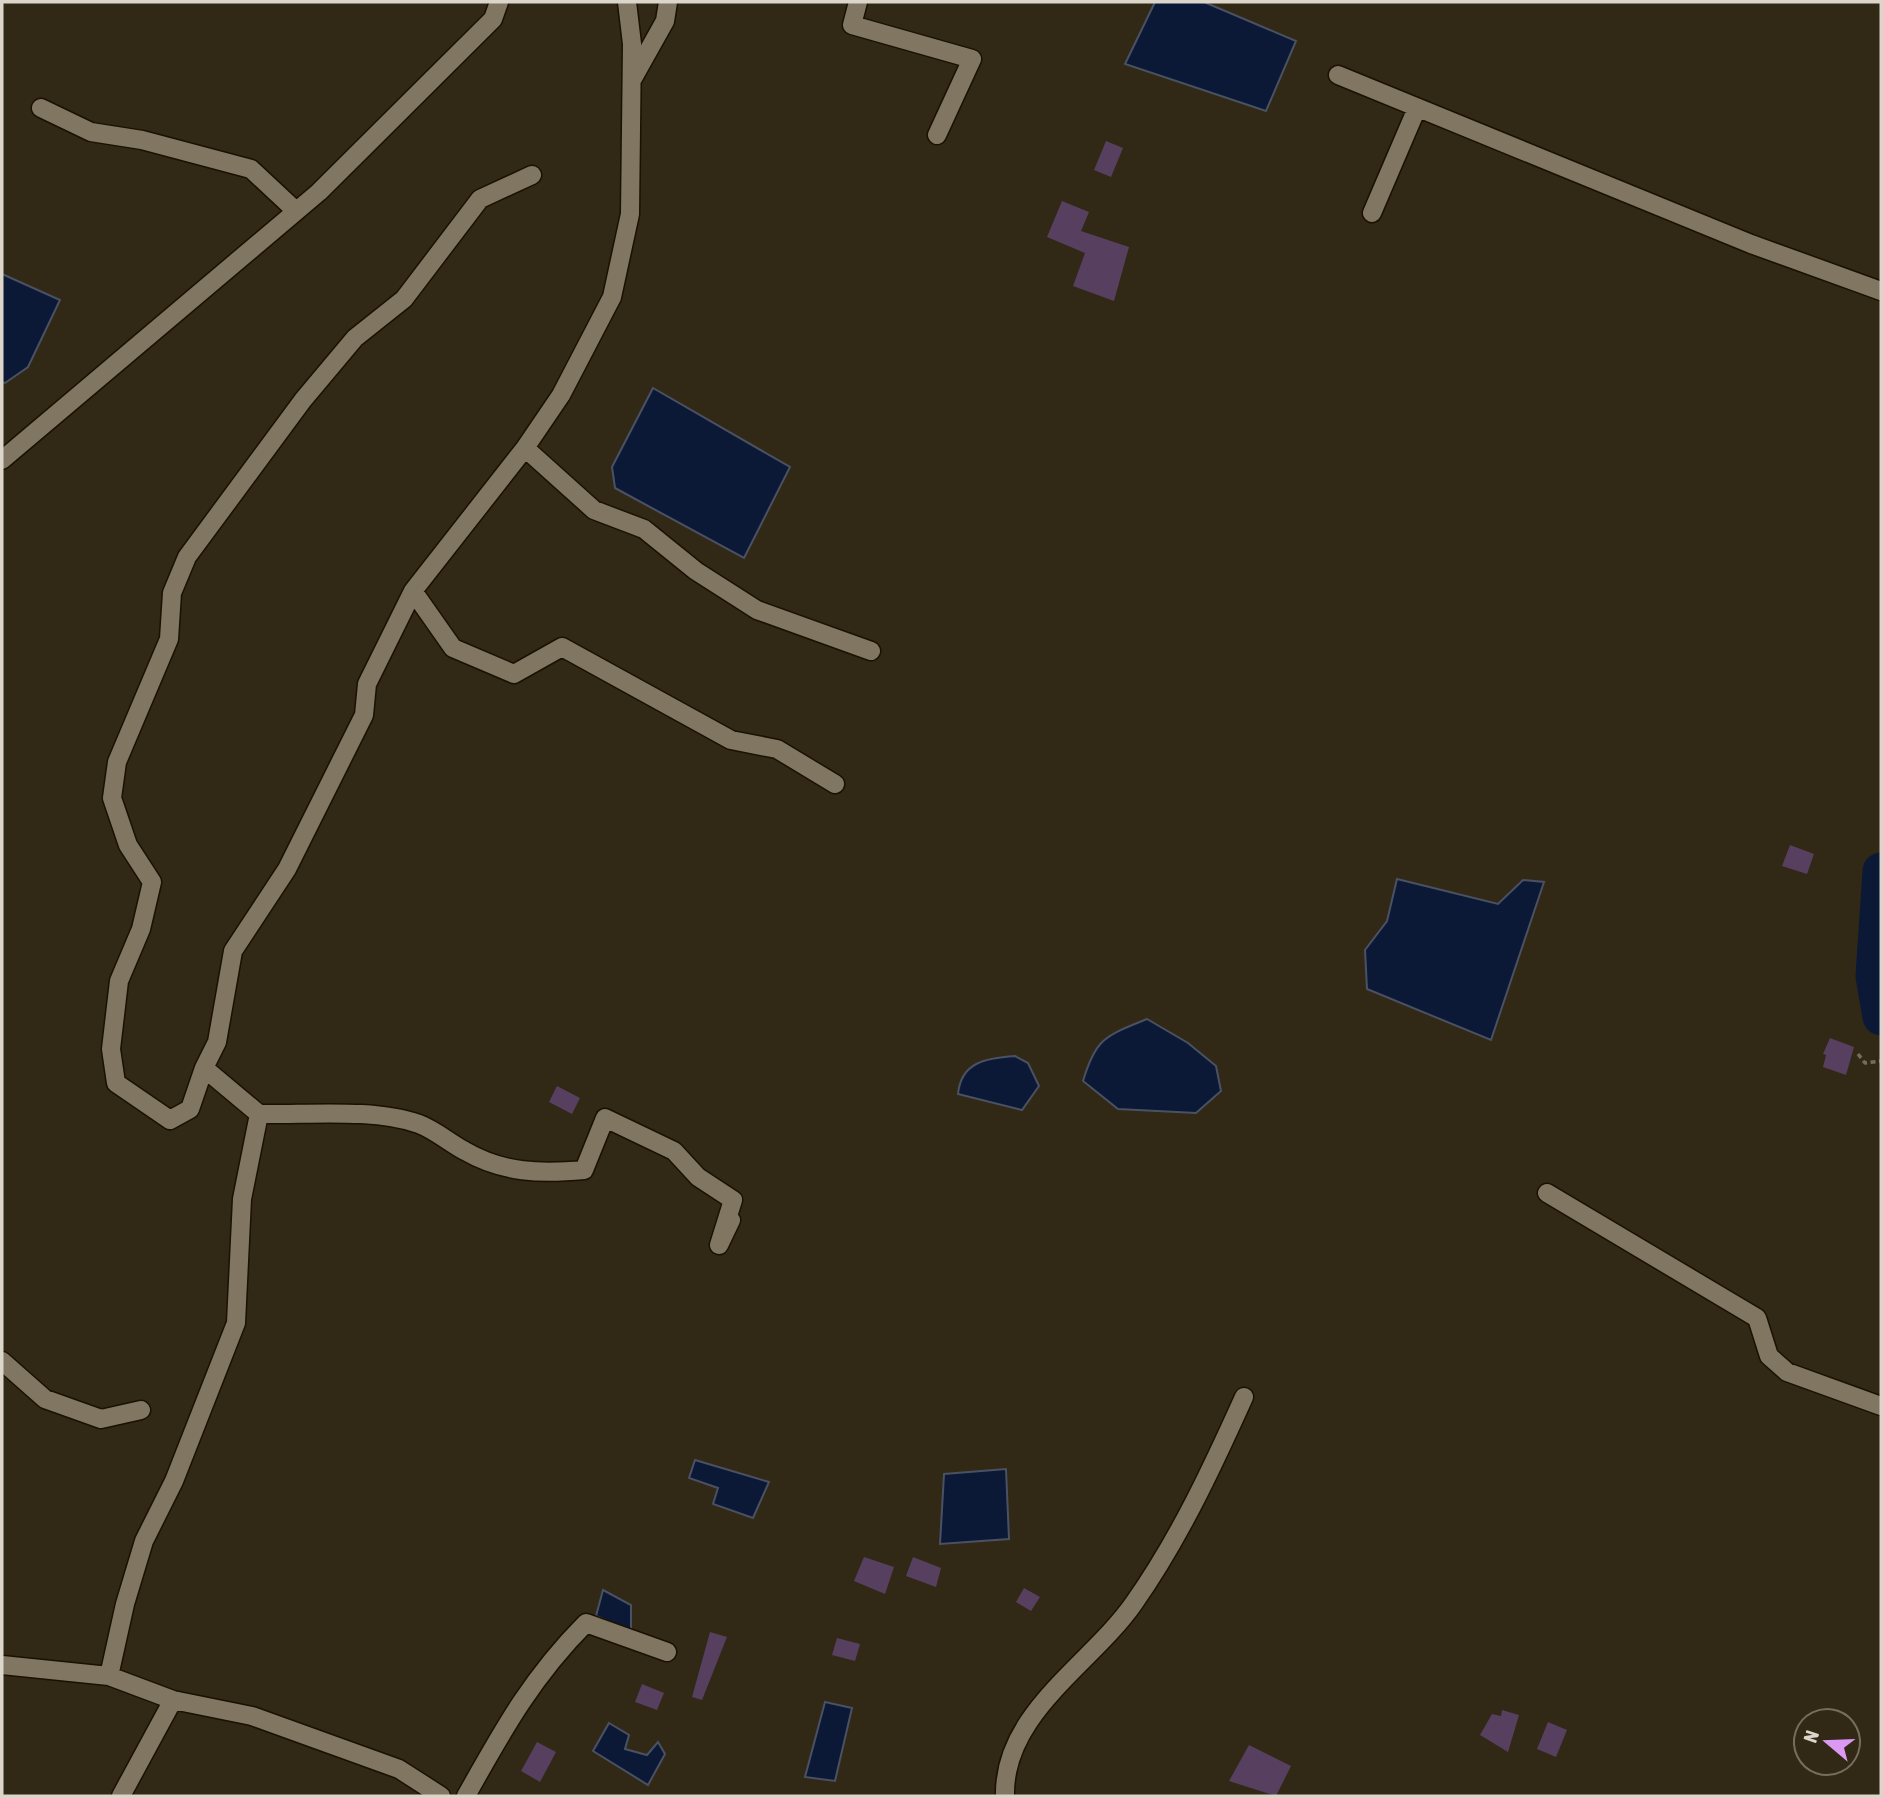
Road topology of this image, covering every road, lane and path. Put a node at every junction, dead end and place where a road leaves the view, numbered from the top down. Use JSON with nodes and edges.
{"nodes":[{"id":1,"x":499,"y":2,"type":"edge"},
{"id":2,"x":627,"y":2,"type":"edge"},
{"id":3,"x":668,"y":2,"type":"edge"},
{"id":4,"x":858,"y":2,"type":"edge"},
{"id":5,"x":1338,"y":75,"type":"dead end"},
{"id":6,"x":631,"y":82,"type":"junction"},
{"id":7,"x":41,"y":108,"type":"dead end"},
{"id":8,"x":1417,"y":108,"type":"junction"},
{"id":9,"x":937,"y":135,"type":"dead end"},
{"id":10,"x":532,"y":175,"type":"dead end"},
{"id":11,"x":296,"y":211,"type":"junction"},
{"id":12,"x":1372,"y":213,"type":"dead end"},
{"id":13,"x":1881,"y":291,"type":"edge"},
{"id":14,"x":525,"y":448,"type":"junction"},
{"id":15,"x":2,"y":460,"type":"edge"},
{"id":16,"x":413,"y":591,"type":"junction"},
{"id":17,"x":870,"y":651,"type":"dead end"},
{"id":18,"x":835,"y":784,"type":"dead end"},
{"id":19,"x":1858,"y":1054,"type":"dead end"},
{"id":20,"x":1881,"y":1061,"type":"edge"},
{"id":21,"x":204,"y":1068,"type":"junction"},
{"id":22,"x":259,"y":1114,"type":"junction"},
{"id":23,"x":1547,"y":1193,"type":"dead end"},
{"id":24,"x":731,"y":1220,"type":"dead end"},
{"id":25,"x":2,"y":1361,"type":"edge"},
{"id":26,"x":1244,"y":1397,"type":"dead end"},
{"id":27,"x":1881,"y":1406,"type":"edge"},
{"id":28,"x":141,"y":1410,"type":"dead end"},
{"id":29,"x":667,"y":1653,"type":"dead end"},
{"id":30,"x":2,"y":1665,"type":"edge"},
{"id":31,"x":109,"y":1676,"type":"junction"},
{"id":32,"x":173,"y":1700,"type":"junction"},
{"id":33,"x":121,"y":1796,"type":"edge"},
{"id":34,"x":440,"y":1796,"type":"edge"},
{"id":35,"x":466,"y":1796,"type":"edge"},
{"id":36,"x":1005,"y":1796,"type":"edge"}],
"edges":[{"from":1,"to":11,"type":"street"},
{"from":2,"to":6,"type":"street"},
{"from":3,"to":6,"type":"street"},
{"from":4,"to":9,"type":"street"},
{"from":5,"to":8,"type":"street"},
{"from":6,"to":14,"type":"street"},
{"from":7,"to":11,"type":"street"},
{"from":8,"to":12,"type":"street"},
{"from":8,"to":13,"type":"street"},
{"from":10,"to":21,"type":"street"},
{"from":11,"to":15,"type":"street"},
{"from":14,"to":16,"type":"street"},
{"from":14,"to":17,"type":"street"},
{"from":16,"to":18,"type":"street"},
{"from":16,"to":21,"type":"street"},
{"from":19,"to":20,"type":"path"},
{"from":21,"to":22,"type":"street"},
{"from":22,"to":24,"type":"street"},
{"from":22,"to":31,"type":"street"},
{"from":23,"to":27,"type":"street"},
{"from":25,"to":28,"type":"street"},
{"from":26,"to":36,"type":"street"},
{"from":29,"to":35,"type":"street"},
{"from":30,"to":31,"type":"street"},
{"from":31,"to":32,"type":"street"},
{"from":32,"to":33,"type":"street"},
{"from":32,"to":34,"type":"street"}]}
